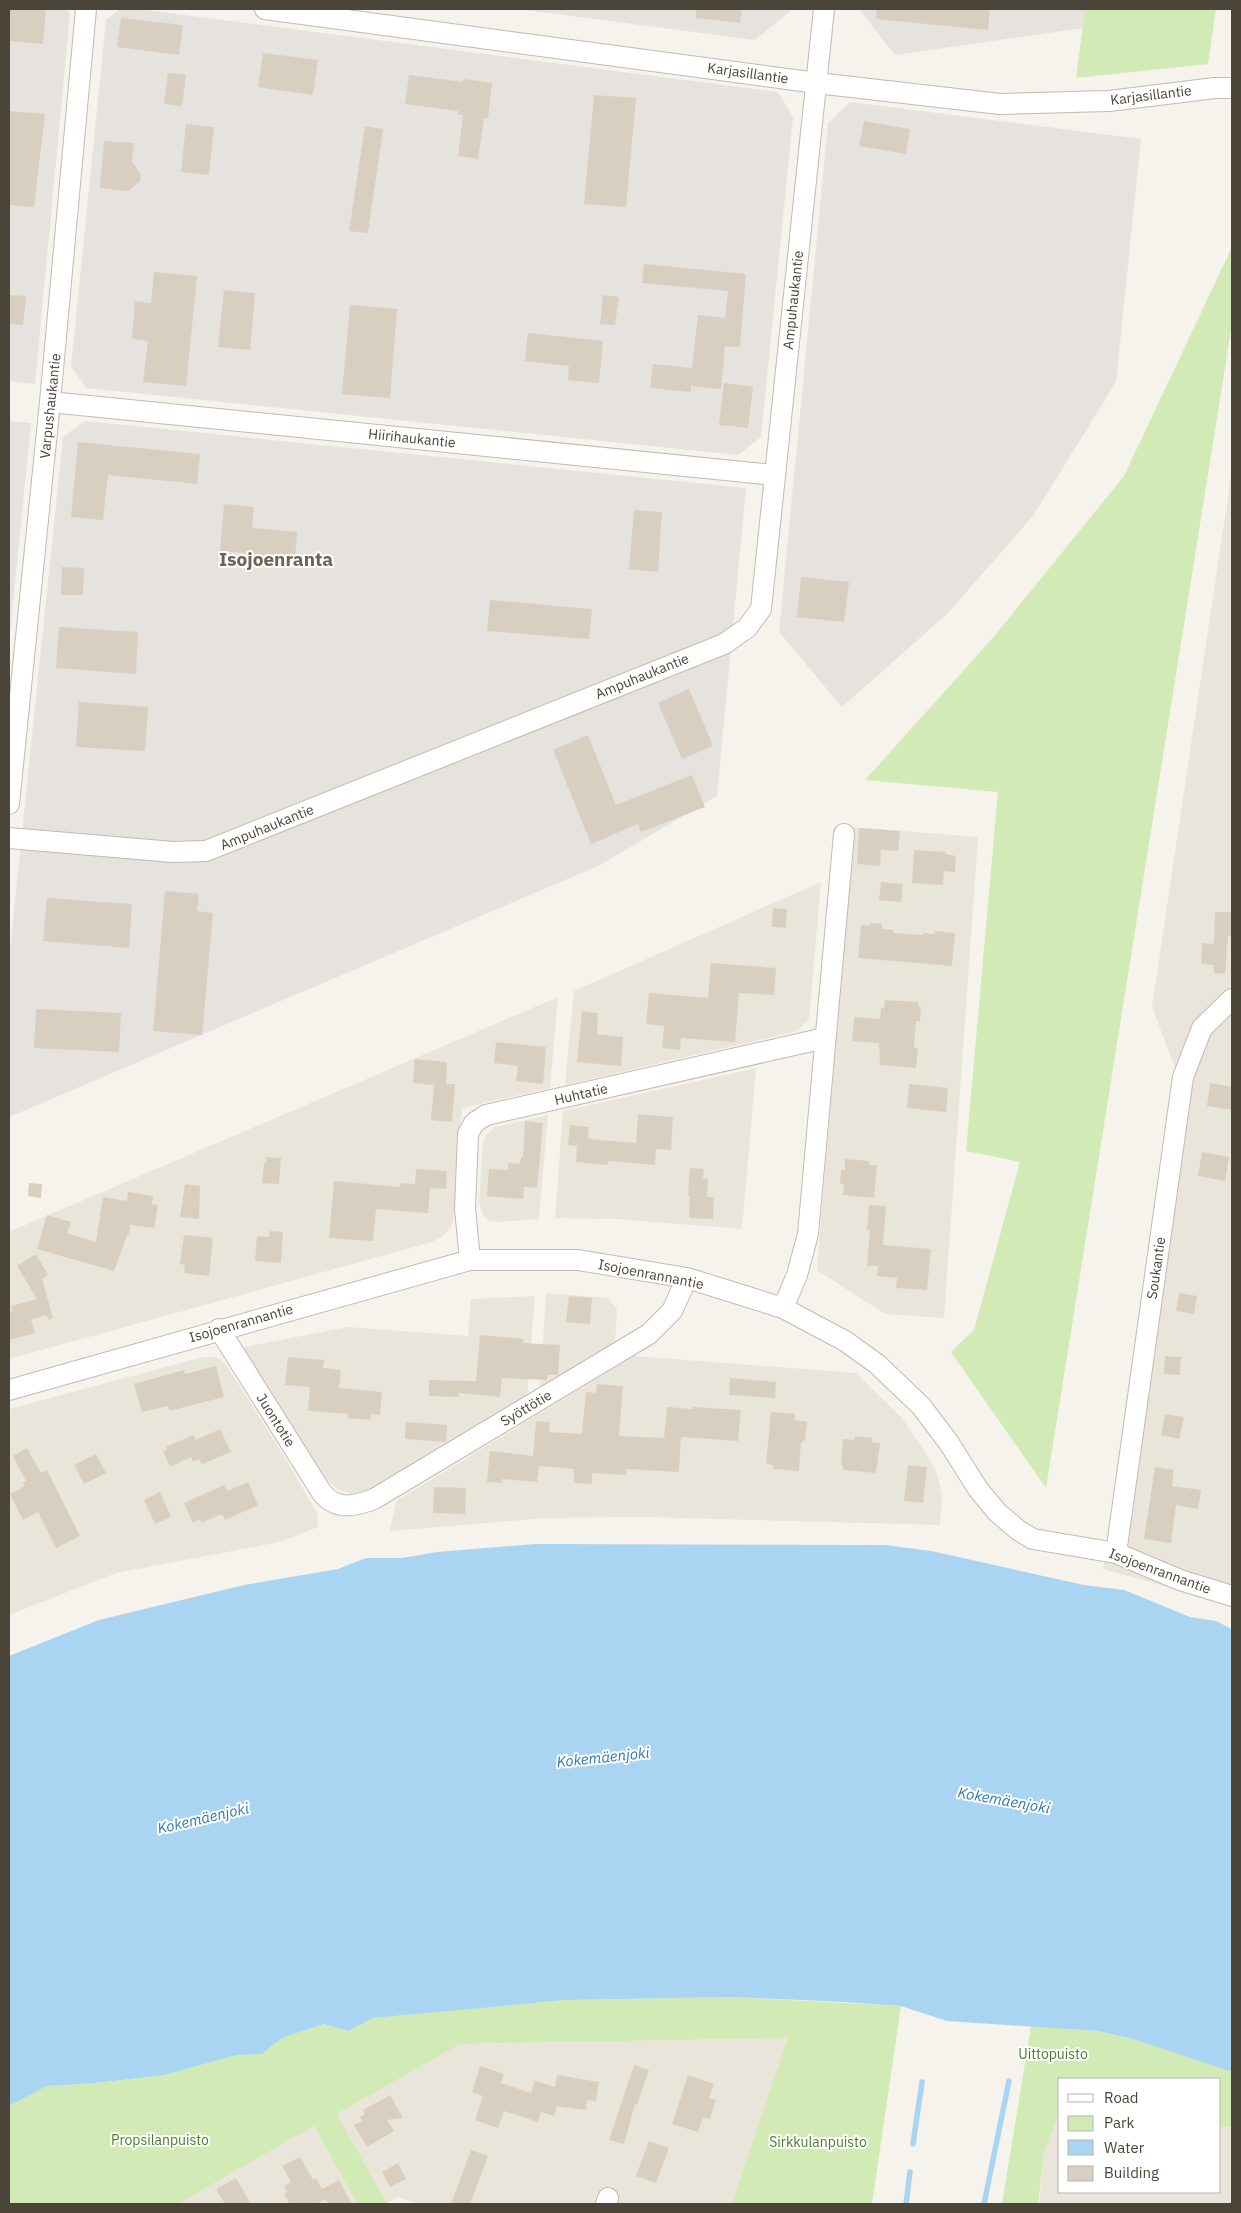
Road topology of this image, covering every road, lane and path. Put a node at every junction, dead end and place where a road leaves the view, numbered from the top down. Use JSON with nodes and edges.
{"nodes":[{"id":1,"x":86,"y":9,"type":"edge"},
{"id":2,"x":265,"y":9,"type":"edge"},
{"id":3,"x":824,"y":9,"type":"edge"},
{"id":4,"x":817,"y":83,"type":"junction"},
{"id":5,"x":1232,"y":88,"type":"edge"},
{"id":6,"x":50,"y":402,"type":"junction"},
{"id":7,"x":774,"y":475,"type":"junction"},
{"id":8,"x":9,"y":804,"type":"edge"},
{"id":9,"x":844,"y":834,"type":"dead end"},
{"id":10,"x":9,"y":838,"type":"edge"},
{"id":11,"x":1232,"y":999,"type":"edge"},
{"id":12,"x":825,"y":1038,"type":"junction"},
{"id":13,"x":470,"y":1260,"type":"junction"},
{"id":14,"x":687,"y":1278,"type":"junction"},
{"id":15,"x":783,"y":1308,"type":"junction"},
{"id":16,"x":219,"y":1329,"type":"junction"},
{"id":17,"x":9,"y":1390,"type":"edge"},
{"id":18,"x":339,"y":1504,"type":"joint"},
{"id":19,"x":1116,"y":1553,"type":"junction"},
{"id":20,"x":1232,"y":1596,"type":"edge"}],
"edges":[{"from":1,"to":6,"type":"street","name":"Varpushaukantie"},
{"from":2,"to":4,"type":"street","name":"Karjasillantie"},
{"from":3,"to":4,"type":"street","name":"Ampuhaukantie"},
{"from":4,"to":5,"type":"street","name":"Karjasillantie"},
{"from":4,"to":7,"type":"street","name":"Ampuhaukantie"},
{"from":6,"to":7,"type":"street","name":"Hiirihaukantie"},
{"from":6,"to":8,"type":"street","name":"Varpushaukantie"},
{"from":7,"to":10,"type":"street","name":"Ampuhaukantie"},
{"from":9,"to":12,"type":"street"},
{"from":11,"to":19,"type":"street","name":"Soukantie"},
{"from":12,"to":13,"type":"street","name":"Huhtatie"},
{"from":12,"to":15,"type":"street"},
{"from":13,"to":14,"type":"street","name":"Isojoenrannantie"},
{"from":13,"to":16,"type":"street","name":"Isojoenrannantie"},
{"from":14,"to":15,"type":"street","name":"Isojoenrannantie"},
{"from":14,"to":18,"type":"street","name":"Syöttötie"},
{"from":15,"to":19,"type":"street","name":"Isojoenrannantie"},
{"from":16,"to":17,"type":"street","name":"Isojoenrannantie"},
{"from":16,"to":18,"type":"street","name":"Juontotie"},
{"from":19,"to":20,"type":"street","name":"Isojoenrannantie"}]}
